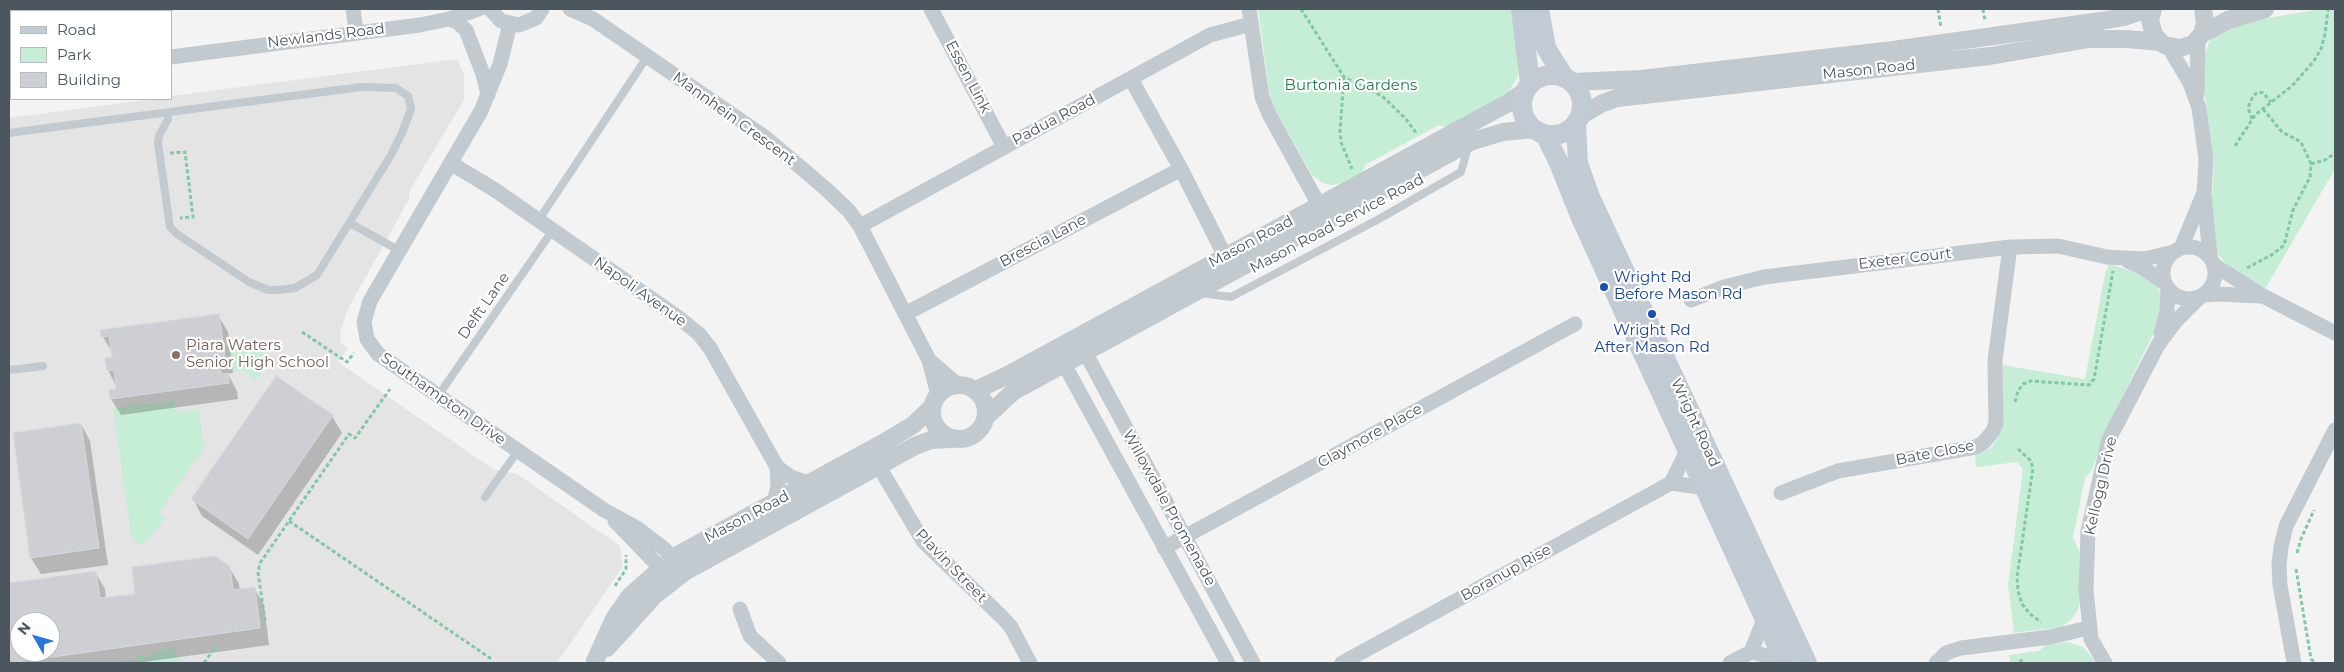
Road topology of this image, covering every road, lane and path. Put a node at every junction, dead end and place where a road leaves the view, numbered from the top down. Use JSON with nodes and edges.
{"nodes":[{"id":1,"x":353,"y":9,"type":"edge"},
{"id":2,"x":478,"y":9,"type":"edge"},
{"id":3,"x":490,"y":9,"type":"edge"},
{"id":4,"x":542,"y":9,"type":"edge"},
{"id":5,"x":570,"y":9,"type":"edge"},
{"id":6,"x":931,"y":9,"type":"edge"},
{"id":7,"x":1249,"y":9,"type":"edge"},
{"id":8,"x":1301,"y":9,"type":"edge"},
{"id":9,"x":1521,"y":9,"type":"edge"},
{"id":10,"x":1539,"y":9,"type":"edge"},
{"id":11,"x":1938,"y":9,"type":"edge"},
{"id":12,"x":1983,"y":9,"type":"edge"},
{"id":13,"x":2147,"y":9,"type":"edge"},
{"id":14,"x":2153,"y":9,"type":"edge"},
{"id":15,"x":2203,"y":9,"type":"edge"},
{"id":16,"x":2265,"y":9,"type":"edge"},
{"id":17,"x":2328,"y":10,"type":"edge"},
{"id":18,"x":449,"y":19,"type":"junction"},
{"id":19,"x":510,"y":24,"type":"junction"},
{"id":20,"x":1251,"y":24,"type":"junction"},
{"id":21,"x":1985,"y":24,"type":"dead end"},
{"id":22,"x":1942,"y":29,"type":"dead end"},
{"id":23,"x":356,"y":32,"type":"junction"},
{"id":24,"x":2200,"y":37,"type":"junction"},
{"id":25,"x":2164,"y":44,"type":"junction"},
{"id":26,"x":172,"y":57,"type":"edge"},
{"id":27,"x":647,"y":57,"type":"junction"},
{"id":28,"x":1344,"y":77,"type":"junction"},
{"id":29,"x":1131,"y":79,"type":"junction"},
{"id":30,"x":1568,"y":80,"type":"junction"},
{"id":31,"x":1528,"y":88,"type":"junction"},
{"id":32,"x":488,"y":95,"type":"junction"},
{"id":33,"x":2197,"y":98,"type":"junction"},
{"id":34,"x":2271,"y":102,"type":"junction"},
{"id":35,"x":2263,"y":109,"type":"junction"},
{"id":36,"x":168,"y":113,"type":"junction"},
{"id":37,"x":1578,"y":120,"type":"junction"},
{"id":38,"x":2252,"y":120,"type":"junction"},
{"id":39,"x":1539,"y":132,"type":"junction"},
{"id":40,"x":9,"y":133,"type":"edge"},
{"id":41,"x":1417,"y":134,"type":"dead end"},
{"id":42,"x":1470,"y":142,"type":"junction"},
{"id":43,"x":1004,"y":146,"type":"junction"},
{"id":44,"x":2236,"y":146,"type":"dead end"},
{"id":45,"x":169,"y":153,"type":"dead end"},
{"id":46,"x":2335,"y":153,"type":"edge"},
{"id":47,"x":2310,"y":163,"type":"junction"},
{"id":48,"x":452,"y":164,"type":"junction"},
{"id":49,"x":1181,"y":169,"type":"junction"},
{"id":50,"x":1352,"y":169,"type":"dead end"},
{"id":51,"x":2204,"y":194,"type":"junction"},
{"id":52,"x":1318,"y":205,"type":"junction"},
{"id":53,"x":180,"y":218,"type":"dead end"},
{"id":54,"x":538,"y":221,"type":"junction"},
{"id":55,"x":350,"y":223,"type":"junction"},
{"id":56,"x":860,"y":226,"type":"junction"},
{"id":57,"x":552,"y":231,"type":"junction"},
{"id":58,"x":2010,"y":247,"type":"junction"},
{"id":59,"x":2177,"y":250,"type":"junction"},
{"id":60,"x":400,"y":251,"type":"junction"},
{"id":61,"x":1224,"y":256,"type":"junction"},
{"id":62,"x":2121,"y":258,"type":"junction"},
{"id":63,"x":2212,"y":260,"type":"junction"},
{"id":64,"x":2246,"y":269,"type":"dead end"},
{"id":65,"x":2113,"y":271,"type":"dead end"},
{"id":66,"x":2166,"y":286,"type":"junction"},
{"id":67,"x":1195,"y":292,"type":"junction"},
{"id":68,"x":2201,"y":296,"type":"junction"},
{"id":69,"x":2263,"y":296,"type":"junction"},
{"id":70,"x":1691,"y":300,"type":"dead end"},
{"id":71,"x":905,"y":314,"type":"junction"},
{"id":72,"x":1575,"y":324,"type":"dead end"},
{"id":73,"x":302,"y":332,"type":"dead end"},
{"id":74,"x":2335,"y":334,"type":"edge"},
{"id":75,"x":2158,"y":345,"type":"junction"},
{"id":76,"x":1085,"y":352,"type":"junction"},
{"id":77,"x":354,"y":353,"type":"dead end"},
{"id":78,"x":929,"y":360,"type":"junction"},
{"id":79,"x":1064,"y":364,"type":"junction"},
{"id":80,"x":43,"y":366,"type":"dead end"},
{"id":81,"x":9,"y":370,"type":"edge"},
{"id":82,"x":958,"y":385,"type":"junction"},
{"id":83,"x":390,"y":389,"type":"dead end"},
{"id":84,"x":976,"y":390,"type":"junction"},
{"id":85,"x":438,"y":396,"type":"junction"},
{"id":86,"x":935,"y":401,"type":"junction"},
{"id":87,"x":2015,"y":402,"type":"dead end"},
{"id":88,"x":986,"y":417,"type":"junction"},
{"id":89,"x":2335,"y":430,"type":"edge"},
{"id":90,"x":951,"y":439,"type":"junction"},
{"id":91,"x":1688,"y":449,"type":"junction"},
{"id":92,"x":518,"y":450,"type":"junction"},
{"id":93,"x":2018,"y":450,"type":"dead end"},
{"id":94,"x":878,"y":465,"type":"junction"},
{"id":95,"x":776,"y":467,"type":"junction"},
{"id":96,"x":809,"y":483,"type":"junction"},
{"id":97,"x":1671,"y":483,"type":"junction"},
{"id":98,"x":1706,"y":488,"type":"junction"},
{"id":99,"x":1781,"y":493,"type":"dead end"},
{"id":100,"x":485,"y":497,"type":"dead end"},
{"id":101,"x":2318,"y":502,"type":"dead end"},
{"id":102,"x":774,"y":503,"type":"junction"},
{"id":103,"x":604,"y":510,"type":"junction"},
{"id":104,"x":289,"y":521,"type":"junction"},
{"id":105,"x":1185,"y":537,"type":"junction"},
{"id":106,"x":637,"y":545,"type":"junction"},
{"id":107,"x":1164,"y":548,"type":"junction"},
{"id":108,"x":2297,"y":555,"type":"dead end"},
{"id":109,"x":667,"y":563,"type":"junction"},
{"id":110,"x":2295,"y":563,"type":"dead end"},
{"id":111,"x":679,"y":576,"type":"junction"},
{"id":112,"x":740,"y":609,"type":"dead end"},
{"id":113,"x":618,"y":612,"type":"junction"},
{"id":114,"x":1764,"y":619,"type":"junction"},
{"id":115,"x":266,"y":620,"type":"dead end"},
{"id":116,"x":2048,"y":626,"type":"dead end"},
{"id":117,"x":2088,"y":628,"type":"junction"},
{"id":118,"x":216,"y":646,"type":"dead end"},
{"id":119,"x":1751,"y":652,"type":"junction"},
{"id":120,"x":141,"y":655,"type":"dead end"},
{"id":121,"x":2021,"y":657,"type":"dead end"},
{"id":122,"x":1365,"y":658,"type":"edge"},
{"id":123,"x":493,"y":660,"type":"dead end"},
{"id":124,"x":594,"y":662,"type":"edge"},
{"id":125,"x":1784,"y":662,"type":"edge"},
{"id":126,"x":142,"y":663,"type":"edge"},
{"id":127,"x":204,"y":663,"type":"edge"},
{"id":128,"x":779,"y":663,"type":"edge"},
{"id":129,"x":1030,"y":663,"type":"edge"},
{"id":130,"x":1228,"y":663,"type":"edge"},
{"id":131,"x":1253,"y":663,"type":"edge"},
{"id":132,"x":1342,"y":663,"type":"edge"},
{"id":133,"x":1730,"y":663,"type":"edge"},
{"id":134,"x":1807,"y":663,"type":"edge"},
{"id":135,"x":1936,"y":663,"type":"edge"},
{"id":136,"x":2021,"y":663,"type":"edge"},
{"id":137,"x":2105,"y":663,"type":"edge"},
{"id":138,"x":2294,"y":663,"type":"edge"},
{"id":139,"x":2315,"y":663,"type":"edge"}],
"edges":[{"from":1,"to":23,"type":"street"},
{"from":2,"to":18,"type":"street","name":"Newlands Road"},
{"from":3,"to":19,"type":"street"},
{"from":4,"to":19,"type":"street"},
{"from":5,"to":27,"type":"street","name":"Mannhein Crescent"},
{"from":6,"to":43,"type":"street","name":"Essen Link"},
{"from":7,"to":20,"type":"street"},
{"from":8,"to":28,"type":"path"},
{"from":9,"to":31,"type":"main road"},
{"from":10,"to":30,"type":"main road"},
{"from":11,"to":22,"type":"path"},
{"from":12,"to":21,"type":"path"},
{"from":13,"to":30,"type":"street","name":"Mason Road"},
{"from":14,"to":25,"type":"street"},
{"from":15,"to":24,"type":"street"},
{"from":16,"to":24,"type":"street"},
{"from":17,"to":34,"type":"path"},
{"from":18,"to":23,"type":"street","name":"Newlands Road"},
{"from":18,"to":32,"type":"street"},
{"from":19,"to":32,"type":"street","name":"Southampton Drive"},
{"from":20,"to":29,"type":"street","name":"Padua Road"},
{"from":20,"to":52,"type":"street"},
{"from":23,"to":26,"type":"street","name":"Newlands Road"},
{"from":24,"to":25,"type":"street","name":"Mason Road"},
{"from":24,"to":33,"type":"street"},
{"from":25,"to":33,"type":"street"},
{"from":25,"to":37,"type":"street","name":"Mason Road"},
{"from":27,"to":54,"type":"lane"},
{"from":27,"to":56,"type":"street","name":"Mannhein Crescent"},
{"from":28,"to":41,"type":"path"},
{"from":28,"to":50,"type":"path"},
{"from":29,"to":43,"type":"street","name":"Padua Road"},
{"from":29,"to":49,"type":"street"},
{"from":30,"to":31,"type":"main road"},
{"from":30,"to":37,"type":"main road"},
{"from":31,"to":39,"type":"main road"},
{"from":31,"to":52,"type":"street","name":"Mason Road"},
{"from":32,"to":48,"type":"street","name":"Southampton Drive"},
{"from":33,"to":51,"type":"street"},
{"from":34,"to":35,"type":"path"},
{"from":34,"to":38,"type":"path"},
{"from":35,"to":38,"type":"path"},
{"from":35,"to":47,"type":"path"},
{"from":36,"to":40,"type":"lane"},
{"from":36,"to":55,"type":"lane"},
{"from":36,"to":55,"type":"lane"},
{"from":37,"to":39,"type":"main road"},
{"from":37,"to":134,"type":"main road","name":"Wright Road"},
{"from":38,"to":44,"type":"path"},
{"from":39,"to":42,"type":"street","name":"Mason Road"},
{"from":39,"to":91,"type":"main road","name":"Wright Road"},
{"from":42,"to":67,"type":"street","name":"Mason Road"},
{"from":42,"to":67,"type":"lane","name":"Mason Road Service Road"},
{"from":43,"to":56,"type":"street","name":"Padua Road"},
{"from":45,"to":53,"type":"path"},
{"from":46,"to":47,"type":"path"},
{"from":47,"to":64,"type":"path"},
{"from":48,"to":54,"type":"street","name":"Napoli Avenue"},
{"from":48,"to":60,"type":"street","name":"Southampton Drive"},
{"from":49,"to":61,"type":"street"},
{"from":49,"to":71,"type":"street","name":"Brescia Lane"},
{"from":51,"to":59,"type":"street"},
{"from":51,"to":63,"type":"street"},
{"from":52,"to":61,"type":"street","name":"Mason Road"},
{"from":54,"to":57,"type":"street","name":"Napoli Avenue"},
{"from":55,"to":60,"type":"lane"},
{"from":56,"to":71,"type":"street","name":"Mannhein Crescent"},
{"from":57,"to":85,"type":"lane","name":"Delft Lane"},
{"from":57,"to":95,"type":"street","name":"Napoli Avenue"},
{"from":58,"to":62,"type":"street","name":"Exeter Court"},
{"from":58,"to":70,"type":"street","name":"Exeter Court"},
{"from":58,"to":99,"type":"street","name":"Bate Close"},
{"from":59,"to":62,"type":"street","name":"Exeter Court"},
{"from":59,"to":63,"type":"street"},
{"from":59,"to":66,"type":"street"},
{"from":60,"to":85,"type":"street","name":"Southampton Drive"},
{"from":61,"to":84,"type":"street","name":"Mason Road"},
{"from":62,"to":66,"type":"street","name":"Exeter Court"},
{"from":63,"to":68,"type":"street"},
{"from":63,"to":69,"type":"street"},
{"from":65,"to":87,"type":"path"},
{"from":66,"to":68,"type":"street"},
{"from":66,"to":75,"type":"street","name":"Kellogg Drive"},
{"from":67,"to":76,"type":"street","name":"Mason Road"},
{"from":68,"to":69,"type":"street"},
{"from":68,"to":75,"type":"street","name":"Kellogg Drive"},
{"from":69,"to":74,"type":"street"},
{"from":71,"to":78,"type":"street","name":"Mannhein Crescent"},
{"from":72,"to":105,"type":"street","name":"Claymore Place"},
{"from":73,"to":77,"type":"path"},
{"from":75,"to":117,"type":"street","name":"Kellogg Drive"},
{"from":76,"to":79,"type":"street","name":"Mason Road"},
{"from":76,"to":105,"type":"street","name":"Willowdale Promenade"},
{"from":78,"to":82,"type":"street","name":"Mannhein Crescent"},
{"from":78,"to":86,"type":"street","name":"Mannhein Crescent"},
{"from":79,"to":88,"type":"street","name":"Mason Road"},
{"from":79,"to":107,"type":"street","name":"Willowdale Promenade"},
{"from":80,"to":81,"type":"lane"},
{"from":82,"to":84,"type":"street"},
{"from":82,"to":86,"type":"street"},
{"from":83,"to":104,"type":"path"},
{"from":84,"to":88,"type":"street"},
{"from":85,"to":92,"type":"street","name":"Southampton Drive"},
{"from":86,"to":90,"type":"street"},
{"from":86,"to":96,"type":"street","name":"Mason Road"},
{"from":88,"to":90,"type":"street"},
{"from":89,"to":138,"type":"street"},
{"from":90,"to":94,"type":"street","name":"Mason Road"},
{"from":91,"to":97,"type":"street"},
{"from":91,"to":98,"type":"main road","name":"Wright Road"},
{"from":92,"to":100,"type":"lane"},
{"from":92,"to":103,"type":"street","name":"Southampton Drive"},
{"from":93,"to":116,"type":"path"},
{"from":94,"to":111,"type":"street","name":"Mason Road"},
{"from":94,"to":129,"type":"street","name":"Plavin Street"},
{"from":95,"to":96,"type":"street"},
{"from":95,"to":102,"type":"street","name":"Napoli Avenue"},
{"from":96,"to":102,"type":"street","name":"Mason Road"},
{"from":97,"to":98,"type":"street"},
{"from":97,"to":122,"type":"street","name":"Boranup Rise"},
{"from":98,"to":114,"type":"main road","name":"Wright Road"},
{"from":101,"to":108,"type":"path"},
{"from":102,"to":109,"type":"street","name":"Mason Road"},
{"from":103,"to":106,"type":"street","name":"Southampton Drive"},
{"from":103,"to":109,"type":"street","name":"Southampton Drive"},
{"from":104,"to":115,"type":"path"},
{"from":104,"to":123,"type":"path"},
{"from":105,"to":107,"type":"street","name":"Claymore Place"},
{"from":105,"to":131,"type":"street","name":"Willowdale Promenade"},
{"from":106,"to":109,"type":"street","name":"Southampton Drive"},
{"from":106,"to":113,"type":"path"},
{"from":107,"to":130,"type":"street","name":"Willowdale Promenade"},
{"from":109,"to":111,"type":"street","name":"Southampton Drive"},
{"from":109,"to":113,"type":"street","name":"Mason Road"},
{"from":110,"to":139,"type":"path"},
{"from":111,"to":124,"type":"street","name":"Mason Road"},
{"from":112,"to":128,"type":"street"},
{"from":113,"to":124,"type":"street","name":"Mason Road"},
{"from":114,"to":119,"type":"street"},
{"from":114,"to":125,"type":"main road","name":"Wright Road"},
{"from":117,"to":135,"type":"street"},
{"from":117,"to":137,"type":"street","name":"Kellogg Drive"},
{"from":118,"to":127,"type":"path"},
{"from":119,"to":125,"type":"street"},
{"from":119,"to":133,"type":"street"},
{"from":120,"to":126,"type":"path"},
{"from":121,"to":136,"type":"path"},
{"from":122,"to":132,"type":"street","name":"Boranup Rise"}]}
